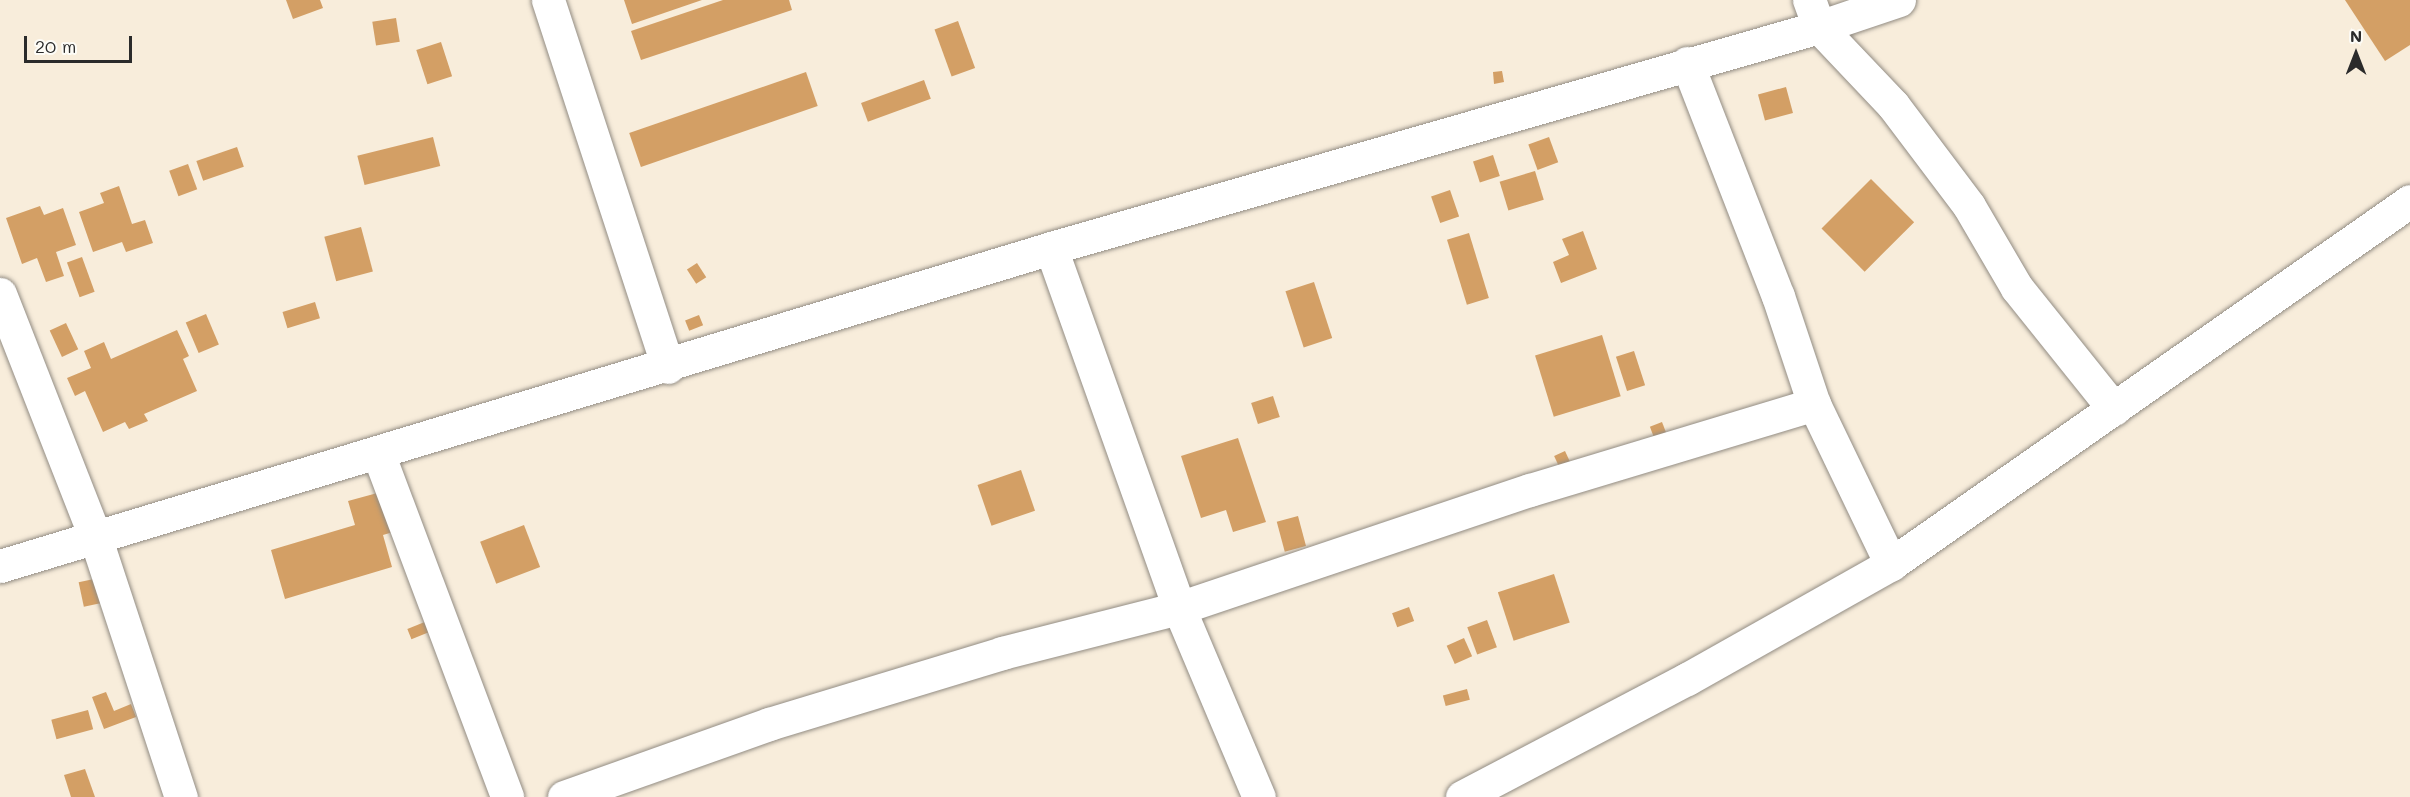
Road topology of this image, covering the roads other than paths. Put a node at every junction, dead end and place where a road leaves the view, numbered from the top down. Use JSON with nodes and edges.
{"nodes":[{"id":1,"x":548,"y":0,"type":"edge"},
{"id":2,"x":1899,"y":0,"type":"edge"},
{"id":3,"x":1814,"y":14,"type":"edge"},
{"id":4,"x":1687,"y":63,"type":"junction"},
{"id":5,"x":2410,"y":201,"type":"edge"},
{"id":6,"x":1052,"y":248,"type":"junction"},
{"id":7,"x":0,"y":294,"type":"edge"},
{"id":8,"x":7,"y":332,"type":"edge"},
{"id":9,"x":668,"y":367,"type":"junction"},
{"id":10,"x":1814,"y":404,"type":"junction"},
{"id":11,"x":2114,"y":409,"type":"junction"},
{"id":12,"x":378,"y":453,"type":"junction"},
{"id":13,"x":96,"y":538,"type":"junction"},
{"id":14,"x":1891,"y":564,"type":"junction"},
{"id":15,"x":0,"y":566,"type":"edge"},
{"id":16,"x":1179,"y":608,"type":"junction"},
{"id":17,"x":1470,"y":795,"type":"edge"},
{"id":18,"x":181,"y":797,"type":"edge"},
{"id":19,"x":507,"y":797,"type":"edge"},
{"id":20,"x":564,"y":797,"type":"edge"},
{"id":21,"x":1259,"y":797,"type":"edge"}],
"edges":[{"from":1,"to":9,"type":"street"},
{"from":2,"to":3,"type":"street"},
{"from":3,"to":4,"type":"street"},
{"from":3,"to":11,"type":"street"},
{"from":4,"to":6,"type":"street"},
{"from":4,"to":10,"type":"street"},
{"from":5,"to":11,"type":"street"},
{"from":6,"to":9,"type":"street"},
{"from":6,"to":16,"type":"street"},
{"from":7,"to":8,"type":"street"},
{"from":8,"to":13,"type":"street"},
{"from":9,"to":12,"type":"street"},
{"from":10,"to":14,"type":"street"},
{"from":10,"to":16,"type":"street"},
{"from":11,"to":14,"type":"street"},
{"from":12,"to":13,"type":"street"},
{"from":12,"to":19,"type":"street"},
{"from":13,"to":15,"type":"street"},
{"from":13,"to":18,"type":"street"},
{"from":14,"to":17,"type":"street"},
{"from":16,"to":20,"type":"street"},
{"from":16,"to":21,"type":"street"}]}
